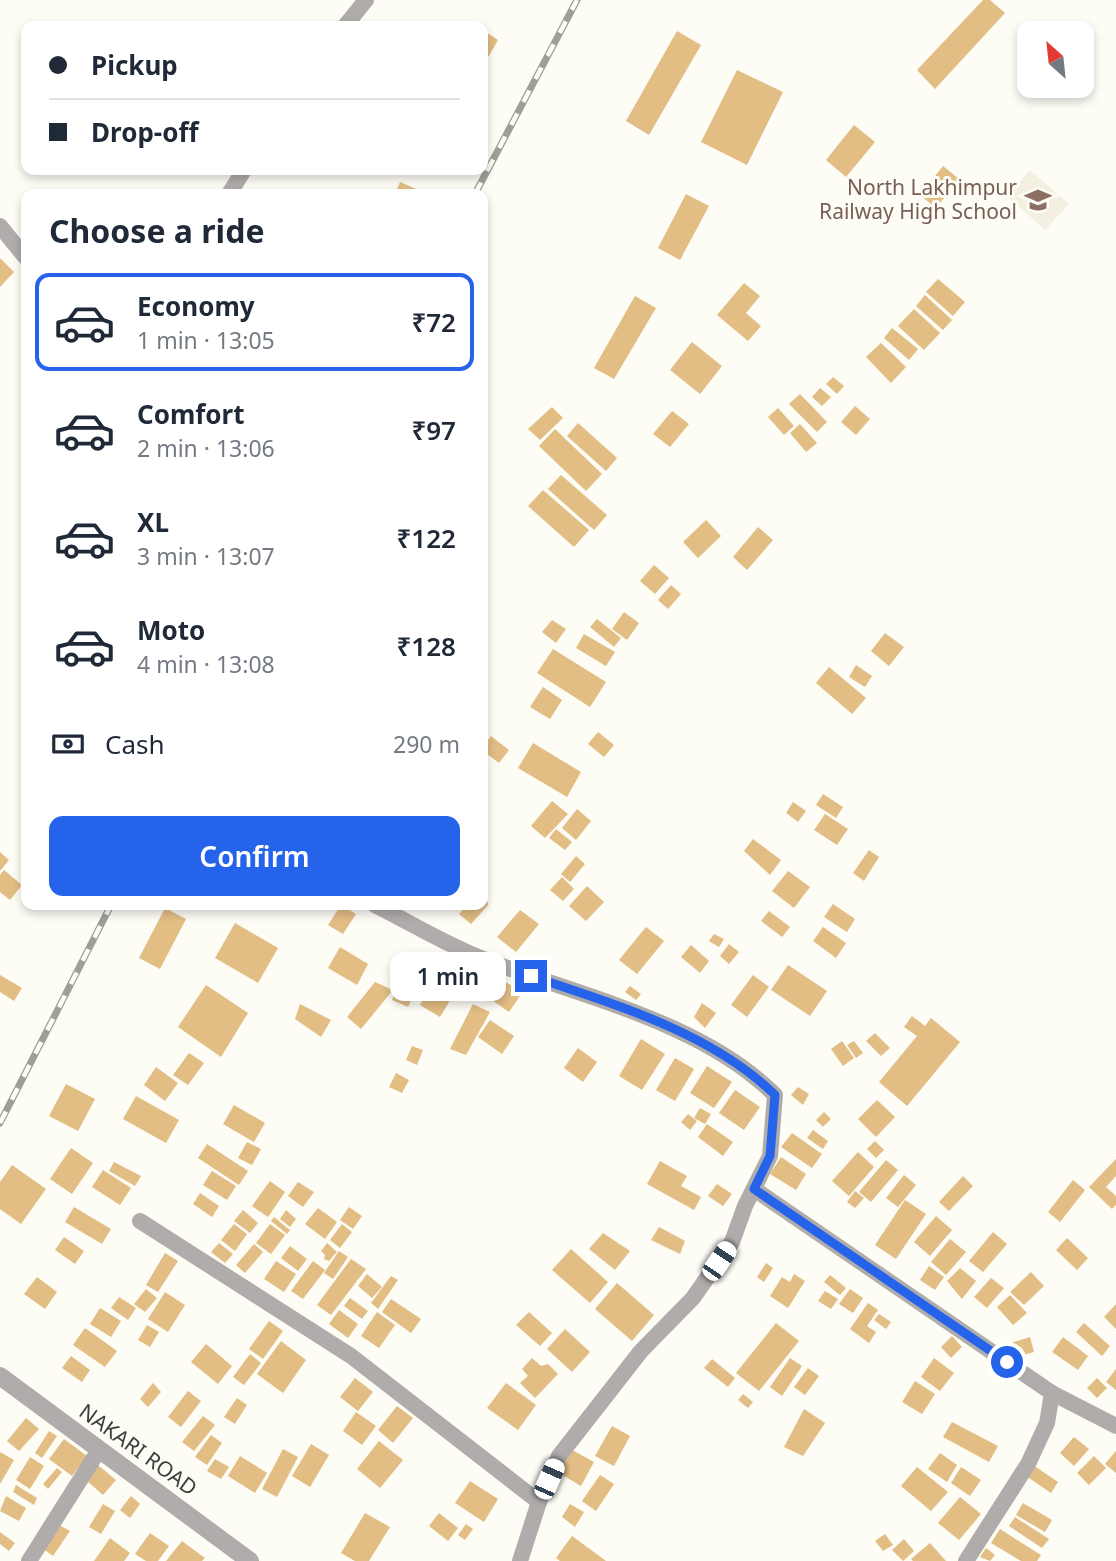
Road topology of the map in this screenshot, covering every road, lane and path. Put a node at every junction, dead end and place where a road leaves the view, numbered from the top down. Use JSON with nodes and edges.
{"nodes":[{"id":1,"x":366,"y":0,"type":"edge"},
{"id":2,"x":349,"y":21,"type":"edge"},
{"id":3,"x":0,"y":226,"type":"edge"},
{"id":4,"x":21,"y":252,"type":"edge"},
{"id":5,"x":385,"y":910,"type":"edge"},
{"id":6,"x":754,"y":1189,"type":"junction"},
{"id":7,"x":141,"y":1221,"type":"dead end"},
{"id":8,"x":0,"y":1376,"type":"edge"},
{"id":9,"x":1052,"y":1393,"type":"junction"},
{"id":10,"x":1116,"y":1426,"type":"edge"},
{"id":11,"x":99,"y":1450,"type":"junction"},
{"id":12,"x":538,"y":1503,"type":"junction"},
{"id":13,"x":29,"y":1561,"type":"edge"},
{"id":14,"x":250,"y":1561,"type":"edge"},
{"id":15,"x":520,"y":1561,"type":"edge"},
{"id":16,"x":966,"y":1561,"type":"edge"}],
"edges":[{"from":1,"to":2,"type":"street"},
{"from":3,"to":4,"type":"street"},
{"from":5,"to":6,"type":"street"},
{"from":6,"to":9,"type":"street"},
{"from":6,"to":12,"type":"street"},
{"from":7,"to":12,"type":"street"},
{"from":8,"to":11,"type":"street","name":"NAKARI ROAD"},
{"from":9,"to":10,"type":"street"},
{"from":9,"to":16,"type":"street"},
{"from":11,"to":13,"type":"street"},
{"from":11,"to":14,"type":"street","name":"NAKARI ROAD"},
{"from":12,"to":15,"type":"street"}]}
